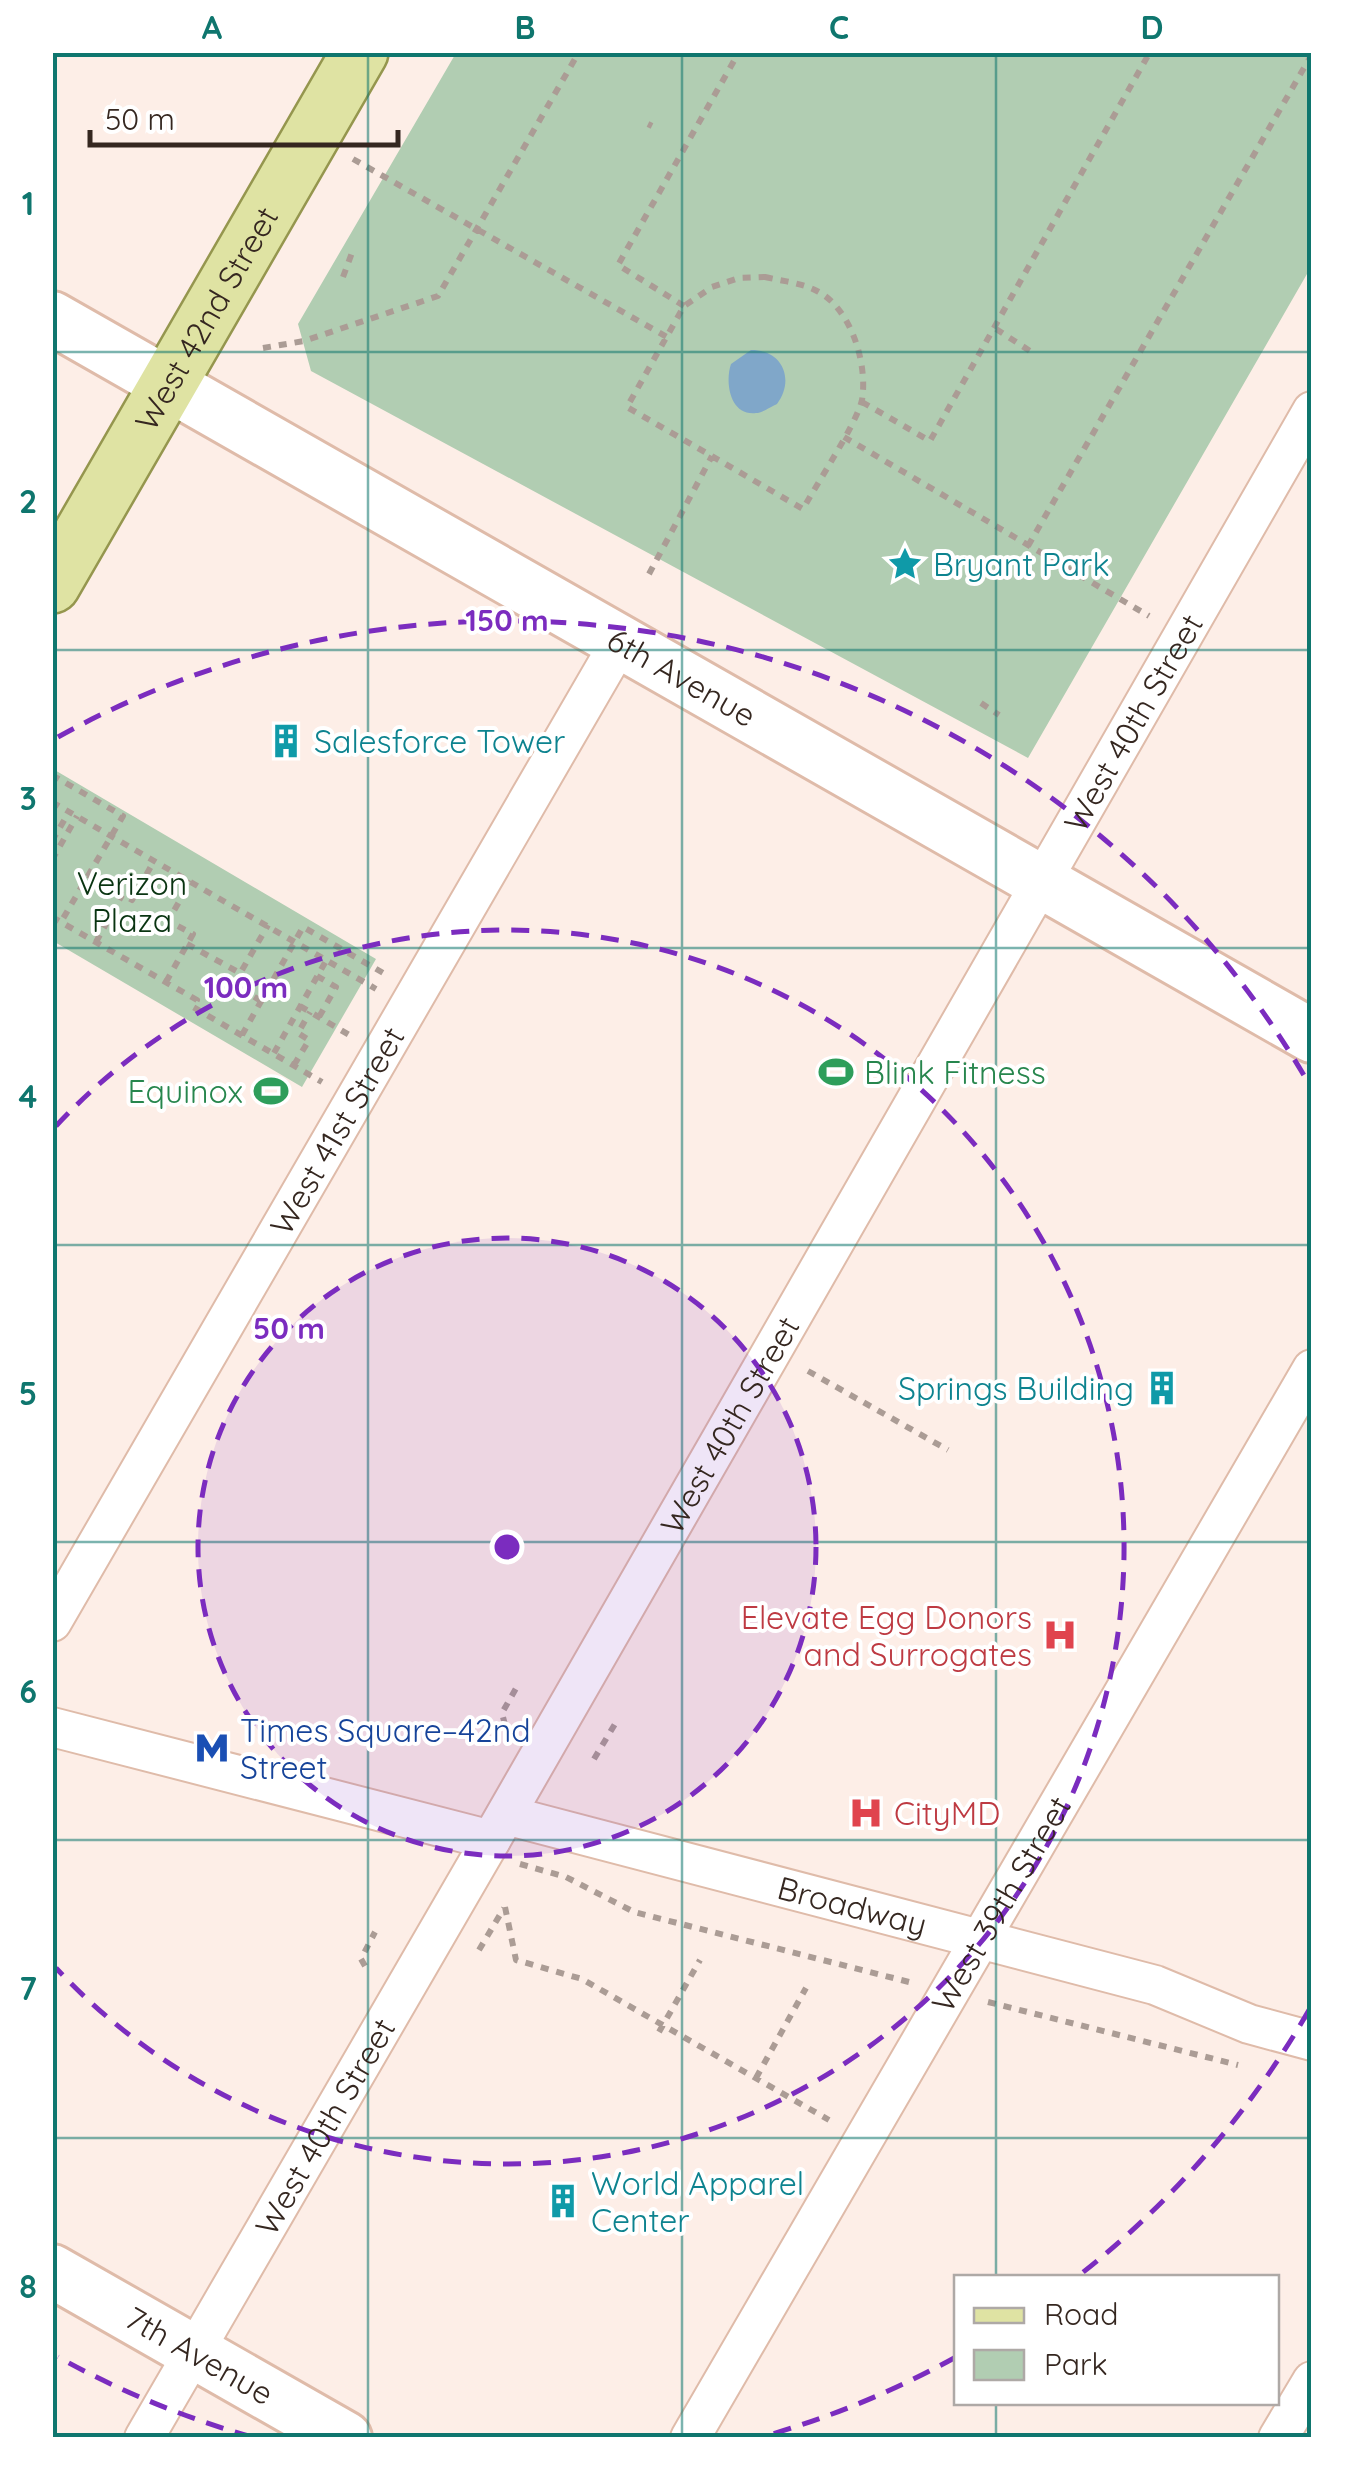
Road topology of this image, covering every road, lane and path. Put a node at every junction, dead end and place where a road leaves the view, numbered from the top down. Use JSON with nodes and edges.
{"nodes":[{"id":1,"x":360,"y":52,"type":"edge"},
{"id":2,"x":578,"y":52,"type":"edge"},
{"id":3,"x":739,"y":52,"type":"edge"},
{"id":4,"x":1150,"y":52,"type":"edge"},
{"id":5,"x":1312,"y":54,"type":"edge"},
{"id":6,"x":352,"y":158,"type":"dead end"},
{"id":7,"x":477,"y":228,"type":"junction"},
{"id":8,"x":354,"y":250,"type":"dead end"},
{"id":9,"x":343,"y":277,"type":"dead end"},
{"id":10,"x":684,"y":306,"type":"junction"},
{"id":11,"x":52,"y":318,"type":"edge"},
{"id":12,"x":996,"y":329,"type":"junction"},
{"id":13,"x":667,"y":336,"type":"junction"},
{"id":14,"x":262,"y":348,"type":"dead end"},
{"id":15,"x":1030,"y":351,"type":"dead end"},
{"id":16,"x":169,"y":385,"type":"junction"},
{"id":17,"x":862,"y":402,"type":"junction"},
{"id":18,"x":1312,"y":410,"type":"edge"},
{"id":19,"x":844,"y":437,"type":"junction"},
{"id":20,"x":712,"y":456,"type":"junction"},
{"id":21,"x":1028,"y":546,"type":"junction"},
{"id":22,"x":649,"y":574,"type":"dead end"},
{"id":23,"x":52,"y":585,"type":"edge"},
{"id":24,"x":1150,"y":617,"type":"dead end"},
{"id":25,"x":620,"y":642,"type":"junction"},
{"id":26,"x":981,"y":704,"type":"dead end"},
{"id":27,"x":1000,"y":715,"type":"dead end"},
{"id":28,"x":52,"y":774,"type":"edge"},
{"id":29,"x":52,"y":802,"type":"edge"},
{"id":30,"x":69,"y":812,"type":"junction"},
{"id":31,"x":78,"y":816,"type":"junction"},
{"id":32,"x":55,"y":830,"type":"edge"},
{"id":33,"x":66,"y":836,"type":"junction"},
{"id":34,"x":111,"y":836,"type":"junction"},
{"id":35,"x":52,"y":841,"type":"edge"},
{"id":36,"x":52,"y":860,"type":"edge"},
{"id":37,"x":154,"y":860,"type":"junction"},
{"id":38,"x":88,"y":875,"type":"junction"},
{"id":39,"x":192,"y":881,"type":"junction"},
{"id":40,"x":1040,"y":881,"type":"junction"},
{"id":41,"x":122,"y":894,"type":"junction"},
{"id":42,"x":56,"y":920,"type":"edge"},
{"id":43,"x":268,"y":924,"type":"junction"},
{"id":44,"x":296,"y":940,"type":"junction"},
{"id":45,"x":96,"y":942,"type":"junction"},
{"id":46,"x":187,"y":944,"type":"junction"},
{"id":47,"x":327,"y":958,"type":"junction"},
{"id":48,"x":240,"y":973,"type":"junction"},
{"id":49,"x":318,"y":976,"type":"junction"},
{"id":50,"x":166,"y":982,"type":"junction"},
{"id":51,"x":262,"y":1000,"type":"junction"},
{"id":52,"x":413,"y":1001,"type":"junction"},
{"id":53,"x":300,"y":1006,"type":"junction"},
{"id":54,"x":310,"y":1012,"type":"junction"},
{"id":55,"x":320,"y":1017,"type":"junction"},
{"id":56,"x":242,"y":1035,"type":"junction"},
{"id":57,"x":1312,"y":1036,"type":"edge"},
{"id":58,"x":274,"y":1054,"type":"junction"},
{"id":59,"x":381,"y":1054,"type":"junction"},
{"id":60,"x":294,"y":1065,"type":"junction"},
{"id":61,"x":354,"y":1101,"type":"junction"},
{"id":62,"x":1312,"y":1369,"type":"edge"},
{"id":63,"x":808,"y":1371,"type":"dead end"},
{"id":64,"x":948,"y":1450,"type":"dead end"},
{"id":65,"x":52,"y":1622,"type":"edge"},
{"id":66,"x":519,"y":1684,"type":"dead end"},
{"id":67,"x":615,"y":1724,"type":"dead end"},
{"id":68,"x":52,"y":1726,"type":"edge"},
{"id":69,"x":505,"y":1726,"type":"dead end"},
{"id":70,"x":594,"y":1759,"type":"dead end"},
{"id":71,"x":503,"y":1838,"type":"junction"},
{"id":72,"x":375,"y":1932,"type":"dead end"},
{"id":73,"x":978,"y":1938,"type":"junction"},
{"id":74,"x":479,"y":1950,"type":"dead end"},
{"id":75,"x":700,"y":1960,"type":"dead end"},
{"id":76,"x":365,"y":1966,"type":"dead end"},
{"id":77,"x":921,"y":1985,"type":"dead end"},
{"id":78,"x":806,"y":1988,"type":"dead end"},
{"id":79,"x":994,"y":2003,"type":"dead end"},
{"id":80,"x":661,"y":2028,"type":"junction"},
{"id":81,"x":1312,"y":2041,"type":"edge"},
{"id":82,"x":1254,"y":2070,"type":"dead end"},
{"id":83,"x":756,"y":2078,"type":"junction"},
{"id":84,"x":829,"y":2120,"type":"dead end"},
{"id":85,"x":52,"y":2272,"type":"edge"},
{"id":86,"x":194,"y":2352,"type":"junction"},
{"id":87,"x":1312,"y":2380,"type":"edge"},
{"id":88,"x":144,"y":2438,"type":"edge"},
{"id":89,"x":346,"y":2438,"type":"edge"},
{"id":90,"x":690,"y":2438,"type":"edge"},
{"id":91,"x":1278,"y":2438,"type":"edge"}],
"edges":[{"from":1,"to":16,"type":"main road","name":"West 42nd Street"},
{"from":2,"to":7,"type":"path"},
{"from":3,"to":10,"type":"path"},
{"from":4,"to":12,"type":"path"},
{"from":5,"to":21,"type":"path"},
{"from":6,"to":7,"type":"path"},
{"from":7,"to":13,"type":"path"},
{"from":7,"to":14,"type":"path"},
{"from":8,"to":9,"type":"path"},
{"from":10,"to":13,"type":"path"},
{"from":10,"to":17,"type":"path"},
{"from":11,"to":16,"type":"main road","name":"6th Avenue"},
{"from":12,"to":15,"type":"path"},
{"from":12,"to":17,"type":"path"},
{"from":13,"to":20,"type":"path"},
{"from":16,"to":23,"type":"main road","name":"West 42nd Street"},
{"from":16,"to":25,"type":"main road","name":"6th Avenue"},
{"from":17,"to":19,"type":"path"},
{"from":18,"to":40,"type":"street","name":"West 40th Street"},
{"from":19,"to":20,"type":"path"},
{"from":19,"to":21,"type":"path"},
{"from":20,"to":22,"type":"path"},
{"from":21,"to":24,"type":"path"},
{"from":25,"to":40,"type":"main road","name":"6th Avenue"},
{"from":25,"to":52,"type":"street","name":"West 41st Street"},
{"from":26,"to":27,"type":"path"},
{"from":28,"to":34,"type":"path"},
{"from":29,"to":30,"type":"path"},
{"from":30,"to":31,"type":"path"},
{"from":30,"to":32,"type":"path"},
{"from":31,"to":33,"type":"path"},
{"from":31,"to":34,"type":"path"},
{"from":32,"to":33,"type":"path"},
{"from":32,"to":35,"type":"path"},
{"from":33,"to":36,"type":"path"},
{"from":34,"to":37,"type":"path"},
{"from":34,"to":38,"type":"path"},
{"from":37,"to":39,"type":"path"},
{"from":37,"to":41,"type":"path"},
{"from":38,"to":41,"type":"path"},
{"from":38,"to":42,"type":"path"},
{"from":39,"to":43,"type":"path"},
{"from":39,"to":46,"type":"path"},
{"from":40,"to":57,"type":"main road","name":"6th Avenue"},
{"from":40,"to":71,"type":"street","name":"West 40th Street"},
{"from":41,"to":45,"type":"path"},
{"from":42,"to":45,"type":"path"},
{"from":43,"to":44,"type":"path"},
{"from":43,"to":48,"type":"path"},
{"from":44,"to":47,"type":"path"},
{"from":44,"to":51,"type":"path"},
{"from":44,"to":52,"type":"path"},
{"from":45,"to":50,"type":"path"},
{"from":46,"to":48,"type":"path"},
{"from":46,"to":50,"type":"path"},
{"from":47,"to":49,"type":"path"},
{"from":47,"to":52,"type":"path"},
{"from":48,"to":51,"type":"path"},
{"from":49,"to":53,"type":"path"},
{"from":49,"to":55,"type":"path"},
{"from":50,"to":56,"type":"path"},
{"from":51,"to":56,"type":"path"},
{"from":52,"to":59,"type":"street","name":"West 41st Street"},
{"from":53,"to":54,"type":"path"},
{"from":53,"to":58,"type":"path"},
{"from":54,"to":55,"type":"path"},
{"from":54,"to":60,"type":"path"},
{"from":55,"to":59,"type":"path"},
{"from":56,"to":58,"type":"path"},
{"from":58,"to":60,"type":"path"},
{"from":59,"to":61,"type":"street","name":"West 41st Street"},
{"from":60,"to":61,"type":"path"},
{"from":61,"to":65,"type":"street","name":"West 41st Street"},
{"from":62,"to":73,"type":"street","name":"West 39th Street"},
{"from":63,"to":64,"type":"path"},
{"from":66,"to":69,"type":"path"},
{"from":67,"to":70,"type":"path"},
{"from":68,"to":71,"type":"street","name":"Broadway"},
{"from":71,"to":73,"type":"street","name":"Broadway"},
{"from":71,"to":77,"type":"path","name":"Broadway"},
{"from":71,"to":86,"type":"street","name":"West 40th Street"},
{"from":72,"to":76,"type":"path"},
{"from":73,"to":81,"type":"street","name":"Broadway"},
{"from":73,"to":90,"type":"street","name":"West 39th Street"},
{"from":74,"to":80,"type":"path"},
{"from":75,"to":80,"type":"path"},
{"from":78,"to":83,"type":"path"},
{"from":79,"to":82,"type":"path"},
{"from":80,"to":83,"type":"path"},
{"from":83,"to":84,"type":"path"},
{"from":85,"to":86,"type":"main road","name":"7th Avenue"},
{"from":86,"to":88,"type":"street","name":"West 40th Street"},
{"from":86,"to":89,"type":"main road","name":"7th Avenue"},
{"from":87,"to":91,"type":"street"}]}
